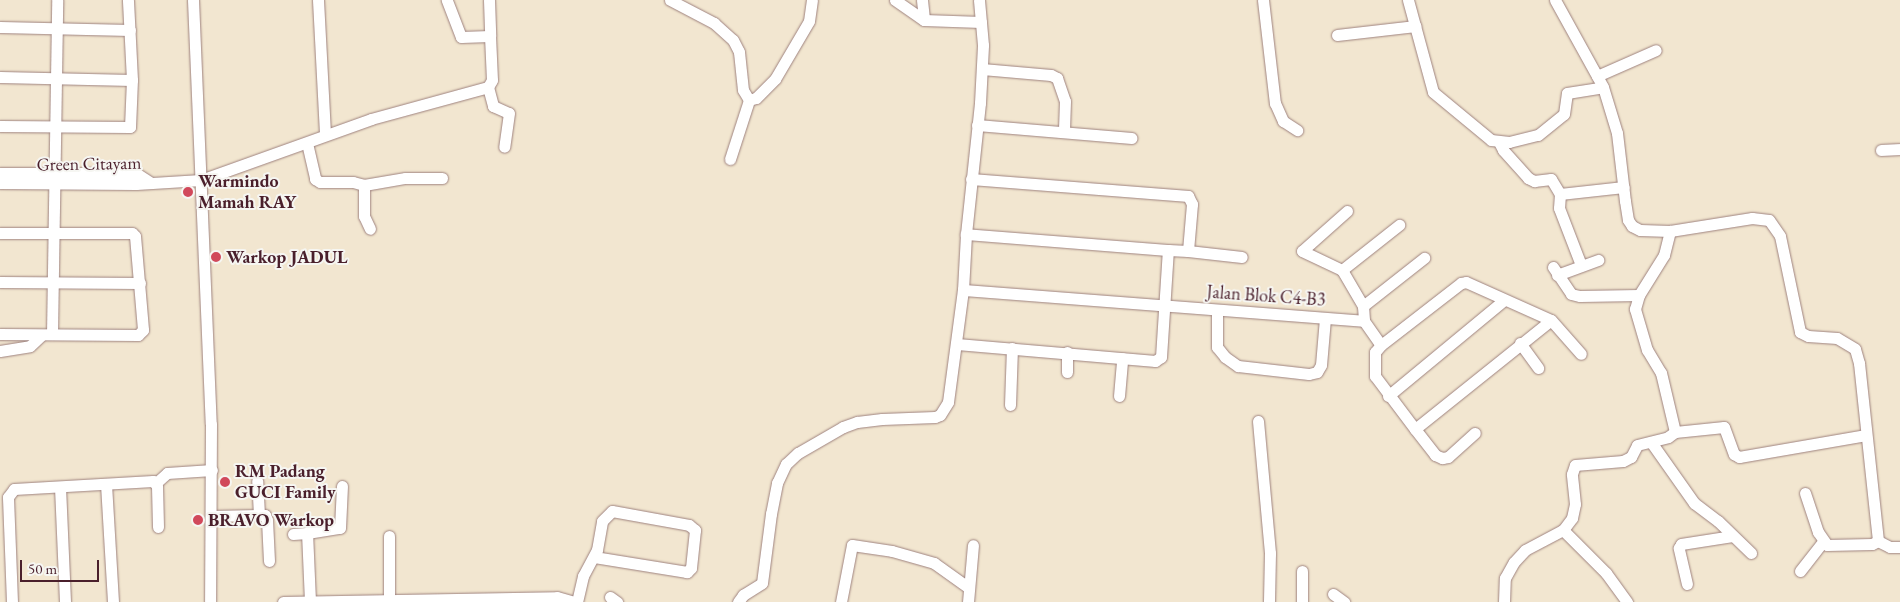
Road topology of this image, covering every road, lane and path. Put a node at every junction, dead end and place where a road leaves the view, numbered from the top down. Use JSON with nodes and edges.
{"nodes":[{"id":1,"x":56,"y":0,"type":"edge"},
{"id":2,"x":128,"y":0,"type":"edge"},
{"id":3,"x":194,"y":0,"type":"edge"},
{"id":4,"x":318,"y":0,"type":"edge"},
{"id":5,"x":447,"y":0,"type":"edge"},
{"id":6,"x":489,"y":0,"type":"edge"},
{"id":7,"x":670,"y":0,"type":"edge"},
{"id":8,"x":812,"y":0,"type":"edge"},
{"id":9,"x":895,"y":0,"type":"edge"},
{"id":10,"x":922,"y":0,"type":"edge"},
{"id":11,"x":979,"y":0,"type":"edge"},
{"id":12,"x":1263,"y":0,"type":"edge"},
{"id":13,"x":1408,"y":0,"type":"edge"},
{"id":14,"x":1555,"y":0,"type":"edge"},
{"id":15,"x":924,"y":20,"type":"junction"},
{"id":16,"x":981,"y":26,"type":"junction"},
{"id":17,"x":1415,"y":26,"type":"junction"},
{"id":18,"x":0,"y":27,"type":"edge"},
{"id":19,"x":56,"y":29,"type":"junction"},
{"id":20,"x":130,"y":30,"type":"junction"},
{"id":21,"x":1337,"y":35,"type":"dead end"},
{"id":22,"x":490,"y":36,"type":"junction"},
{"id":23,"x":1656,"y":50,"type":"dead end"},
{"id":24,"x":982,"y":69,"type":"junction"},
{"id":25,"x":0,"y":77,"type":"edge"},
{"id":26,"x":56,"y":78,"type":"junction"},
{"id":27,"x":132,"y":80,"type":"junction"},
{"id":28,"x":1600,"y":82,"type":"junction"},
{"id":29,"x":488,"y":87,"type":"junction"},
{"id":30,"x":749,"y":100,"type":"junction"},
{"id":31,"x":977,"y":125,"type":"junction"},
{"id":32,"x":0,"y":126,"type":"edge"},
{"id":33,"x":55,"y":127,"type":"junction"},
{"id":34,"x":1297,"y":130,"type":"dead end"},
{"id":35,"x":1064,"y":132,"type":"junction"},
{"id":36,"x":325,"y":134,"type":"junction"},
{"id":37,"x":1131,"y":138,"type":"dead end"},
{"id":38,"x":1499,"y":142,"type":"junction"},
{"id":39,"x":307,"y":143,"type":"junction"},
{"id":40,"x":504,"y":147,"type":"dead end"},
{"id":41,"x":1900,"y":149,"type":"edge"},
{"id":42,"x":1881,"y":150,"type":"dead end"},
{"id":43,"x":730,"y":160,"type":"dead end"},
{"id":44,"x":0,"y":173,"type":"edge"},
{"id":45,"x":54,"y":178,"type":"junction"},
{"id":46,"x":442,"y":178,"type":"dead end"},
{"id":47,"x":971,"y":179,"type":"junction"},
{"id":48,"x":201,"y":180,"type":"junction"},
{"id":49,"x":0,"y":183,"type":"edge"},
{"id":50,"x":364,"y":185,"type":"junction"},
{"id":51,"x":1624,"y":186,"type":"junction"},
{"id":52,"x":1560,"y":194,"type":"junction"},
{"id":53,"x":1347,"y":212,"type":"dead end"},
{"id":54,"x":1399,"y":225,"type":"dead end"},
{"id":55,"x":370,"y":229,"type":"dead end"},
{"id":56,"x":1670,"y":231,"type":"junction"},
{"id":57,"x":0,"y":233,"type":"edge"},
{"id":58,"x":54,"y":234,"type":"junction"},
{"id":59,"x":966,"y":234,"type":"junction"},
{"id":60,"x":1168,"y":250,"type":"junction"},
{"id":61,"x":1188,"y":251,"type":"junction"},
{"id":62,"x":1242,"y":257,"type":"dead end"},
{"id":63,"x":1424,"y":258,"type":"dead end"},
{"id":64,"x":1598,"y":260,"type":"dead end"},
{"id":65,"x":1581,"y":265,"type":"junction"},
{"id":66,"x":1342,"y":270,"type":"junction"},
{"id":67,"x":0,"y":282,"type":"edge"},
{"id":68,"x":53,"y":282,"type":"junction"},
{"id":69,"x":140,"y":283,"type":"junction"},
{"id":70,"x":963,"y":290,"type":"junction"},
{"id":71,"x":1639,"y":295,"type":"junction"},
{"id":72,"x":1504,"y":300,"type":"junction"},
{"id":73,"x":1165,"y":304,"type":"junction"},
{"id":74,"x":1363,"y":306,"type":"junction"},
{"id":75,"x":1217,"y":311,"type":"junction"},
{"id":76,"x":1325,"y":318,"type":"junction"},
{"id":77,"x":1551,"y":320,"type":"junction"},
{"id":78,"x":1364,"y":321,"type":"junction"},
{"id":79,"x":0,"y":334,"type":"edge"},
{"id":80,"x":47,"y":334,"type":"junction"},
{"id":81,"x":957,"y":344,"type":"junction"},
{"id":82,"x":1520,"y":344,"type":"junction"},
{"id":83,"x":1381,"y":345,"type":"junction"},
{"id":84,"x":1012,"y":348,"type":"junction"},
{"id":85,"x":0,"y":351,"type":"edge"},
{"id":86,"x":1067,"y":352,"type":"junction"},
{"id":87,"x":1581,"y":354,"type":"dead end"},
{"id":88,"x":1122,"y":358,"type":"junction"},
{"id":89,"x":1538,"y":368,"type":"dead end"},
{"id":90,"x":1067,"y":372,"type":"dead end"},
{"id":91,"x":1119,"y":396,"type":"dead end"},
{"id":92,"x":1388,"y":396,"type":"junction"},
{"id":93,"x":1010,"y":405,"type":"dead end"},
{"id":94,"x":1258,"y":420,"type":"dead end"},
{"id":95,"x":1415,"y":429,"type":"junction"},
{"id":96,"x":1675,"y":432,"type":"junction"},
{"id":97,"x":1475,"y":433,"type":"dead end"},
{"id":98,"x":1866,"y":435,"type":"junction"},
{"id":99,"x":1651,"y":442,"type":"junction"},
{"id":100,"x":212,"y":470,"type":"junction"},
{"id":101,"x":257,"y":481,"type":"dead end"},
{"id":102,"x":156,"y":483,"type":"junction"},
{"id":103,"x":106,"y":484,"type":"junction"},
{"id":104,"x":342,"y":486,"type":"dead end"},
{"id":105,"x":60,"y":487,"type":"junction"},
{"id":106,"x":1805,"y":493,"type":"dead end"},
{"id":107,"x":259,"y":515,"type":"junction"},
{"id":108,"x":212,"y":516,"type":"junction"},
{"id":109,"x":158,"y":527,"type":"dead end"},
{"id":110,"x":1563,"y":530,"type":"junction"},
{"id":111,"x":307,"y":533,"type":"junction"},
{"id":112,"x":293,"y":534,"type":"dead end"},
{"id":113,"x":389,"y":536,"type":"dead end"},
{"id":114,"x":1732,"y":536,"type":"junction"},
{"id":115,"x":1824,"y":542,"type":"junction"},
{"id":116,"x":1878,"y":542,"type":"junction"},
{"id":117,"x":973,"y":545,"type":"dead end"},
{"id":118,"x":1900,"y":548,"type":"edge"},
{"id":119,"x":1751,"y":553,"type":"dead end"},
{"id":120,"x":594,"y":557,"type":"junction"},
{"id":121,"x":5,"y":558,"type":"edge"},
{"id":122,"x":269,"y":562,"type":"dead end"},
{"id":123,"x":1302,"y":571,"type":"dead end"},
{"id":124,"x":1800,"y":571,"type":"dead end"},
{"id":125,"x":1686,"y":584,"type":"dead end"},
{"id":126,"x":969,"y":588,"type":"junction"},
{"id":127,"x":1333,"y":594,"type":"dead end"},
{"id":128,"x":389,"y":599,"type":"junction"},
{"id":129,"x":310,"y":601,"type":"edge"},
{"id":130,"x":12,"y":602,"type":"edge"},
{"id":131,"x":66,"y":602,"type":"edge"},
{"id":132,"x":113,"y":602,"type":"edge"},
{"id":133,"x":210,"y":602,"type":"edge"},
{"id":134,"x":283,"y":602,"type":"edge"},
{"id":135,"x":576,"y":602,"type":"edge"},
{"id":136,"x":738,"y":602,"type":"edge"},
{"id":137,"x":841,"y":602,"type":"edge"},
{"id":138,"x":968,"y":602,"type":"edge"},
{"id":139,"x":1269,"y":602,"type":"edge"},
{"id":140,"x":1302,"y":602,"type":"edge"},
{"id":141,"x":1344,"y":602,"type":"edge"},
{"id":142,"x":1504,"y":602,"type":"edge"},
{"id":143,"x":1627,"y":602,"type":"edge"}],
"edges":[{"from":1,"to":19,"type":"street"},
{"from":2,"to":20,"type":"street"},
{"from":3,"to":48,"type":"street"},
{"from":4,"to":36,"type":"street"},
{"from":5,"to":22,"type":"street"},
{"from":6,"to":22,"type":"street"},
{"from":7,"to":30,"type":"street"},
{"from":8,"to":30,"type":"street"},
{"from":9,"to":15,"type":"street"},
{"from":10,"to":15,"type":"street"},
{"from":11,"to":16,"type":"street"},
{"from":12,"to":34,"type":"street"},
{"from":13,"to":17,"type":"street"},
{"from":14,"to":28,"type":"street"},
{"from":15,"to":16,"type":"street"},
{"from":16,"to":24,"type":"street"},
{"from":17,"to":21,"type":"street"},
{"from":17,"to":38,"type":"street"},
{"from":18,"to":19,"type":"street"},
{"from":19,"to":20,"type":"street"},
{"from":19,"to":26,"type":"street"},
{"from":20,"to":27,"type":"street"},
{"from":22,"to":29,"type":"street"},
{"from":23,"to":28,"type":"street"},
{"from":24,"to":31,"type":"street"},
{"from":24,"to":35,"type":"street"},
{"from":25,"to":26,"type":"street"},
{"from":26,"to":27,"type":"street"},
{"from":26,"to":33,"type":"street"},
{"from":27,"to":33,"type":"street"},
{"from":28,"to":38,"type":"street"},
{"from":28,"to":51,"type":"street"},
{"from":29,"to":36,"type":"street"},
{"from":29,"to":40,"type":"street"},
{"from":30,"to":43,"type":"street"},
{"from":31,"to":35,"type":"street"},
{"from":31,"to":47,"type":"street"},
{"from":32,"to":33,"type":"street"},
{"from":33,"to":45,"type":"street"},
{"from":35,"to":37,"type":"street"},
{"from":36,"to":39,"type":"street"},
{"from":38,"to":52,"type":"street"},
{"from":39,"to":48,"type":"street"},
{"from":39,"to":50,"type":"street"},
{"from":41,"to":42,"type":"street"},
{"from":44,"to":45,"type":"street","name":"Green Citayam"},
{"from":45,"to":48,"type":"street","name":"Green Citayam"},
{"from":45,"to":49,"type":"street","name":"Green Citayam"},
{"from":45,"to":58,"type":"street"},
{"from":46,"to":50,"type":"street"},
{"from":47,"to":59,"type":"street"},
{"from":47,"to":61,"type":"street"},
{"from":48,"to":100,"type":"street"},
{"from":50,"to":55,"type":"street"},
{"from":51,"to":52,"type":"street"},
{"from":51,"to":56,"type":"street"},
{"from":52,"to":65,"type":"street"},
{"from":53,"to":66,"type":"street"},
{"from":54,"to":66,"type":"street"},
{"from":56,"to":71,"type":"street"},
{"from":56,"to":98,"type":"street"},
{"from":57,"to":58,"type":"street"},
{"from":58,"to":68,"type":"street"},
{"from":58,"to":69,"type":"street"},
{"from":59,"to":60,"type":"street"},
{"from":59,"to":70,"type":"street"},
{"from":60,"to":61,"type":"street"},
{"from":60,"to":73,"type":"street"},
{"from":61,"to":62,"type":"street"},
{"from":63,"to":74,"type":"street"},
{"from":64,"to":65,"type":"street"},
{"from":65,"to":71,"type":"street"},
{"from":66,"to":74,"type":"street"},
{"from":67,"to":68,"type":"street"},
{"from":68,"to":69,"type":"street"},
{"from":68,"to":80,"type":"street"},
{"from":69,"to":80,"type":"street"},
{"from":70,"to":73,"type":"street","name":"Jalan Blok C4-B3"},
{"from":70,"to":81,"type":"street"},
{"from":71,"to":96,"type":"street"},
{"from":72,"to":77,"type":"street"},
{"from":72,"to":83,"type":"street"},
{"from":72,"to":92,"type":"street"},
{"from":73,"to":75,"type":"street","name":"Jalan Blok C4-B3"},
{"from":73,"to":88,"type":"street"},
{"from":74,"to":78,"type":"street"},
{"from":75,"to":76,"type":"street","name":"Jalan Blok C4-B3"},
{"from":75,"to":76,"type":"street"},
{"from":76,"to":78,"type":"street","name":"Jalan Blok C4-B3"},
{"from":77,"to":82,"type":"street"},
{"from":77,"to":87,"type":"street"},
{"from":78,"to":83,"type":"street"},
{"from":79,"to":80,"type":"street"},
{"from":80,"to":85,"type":"street"},
{"from":81,"to":84,"type":"street"},
{"from":81,"to":136,"type":"street"},
{"from":82,"to":89,"type":"street"},
{"from":82,"to":95,"type":"street"},
{"from":83,"to":92,"type":"street"},
{"from":84,"to":86,"type":"street"},
{"from":84,"to":93,"type":"street"},
{"from":86,"to":88,"type":"street"},
{"from":86,"to":90,"type":"street"},
{"from":88,"to":91,"type":"street"},
{"from":92,"to":95,"type":"street"},
{"from":94,"to":139,"type":"street"},
{"from":95,"to":97,"type":"street"},
{"from":96,"to":98,"type":"street"},
{"from":96,"to":99,"type":"street"},
{"from":98,"to":116,"type":"street"},
{"from":99,"to":110,"type":"street"},
{"from":99,"to":114,"type":"street"},
{"from":100,"to":102,"type":"street"},
{"from":100,"to":108,"type":"street"},
{"from":101,"to":107,"type":"street"},
{"from":102,"to":103,"type":"street"},
{"from":102,"to":109,"type":"street"},
{"from":103,"to":105,"type":"street"},
{"from":103,"to":132,"type":"street"},
{"from":104,"to":111,"type":"street"},
{"from":105,"to":121,"type":"street"},
{"from":105,"to":131,"type":"street"},
{"from":106,"to":115,"type":"street"},
{"from":107,"to":108,"type":"street"},
{"from":107,"to":122,"type":"street"},
{"from":108,"to":133,"type":"street"},
{"from":110,"to":142,"type":"street"},
{"from":110,"to":143,"type":"street"},
{"from":111,"to":112,"type":"street"},
{"from":111,"to":129,"type":"street"},
{"from":113,"to":128,"type":"street"},
{"from":114,"to":119,"type":"street"},
{"from":114,"to":125,"type":"street"},
{"from":115,"to":116,"type":"street"},
{"from":115,"to":124,"type":"street"},
{"from":116,"to":118,"type":"street"},
{"from":117,"to":126,"type":"street"},
{"from":120,"to":120,"type":"street"},
{"from":120,"to":135,"type":"street"},
{"from":121,"to":130,"type":"street"},
{"from":123,"to":140,"type":"street"},
{"from":126,"to":137,"type":"street"},
{"from":126,"to":138,"type":"street"},
{"from":127,"to":141,"type":"street"},
{"from":128,"to":129,"type":"street"},
{"from":128,"to":135,"type":"street"},
{"from":129,"to":134,"type":"street"}]}
